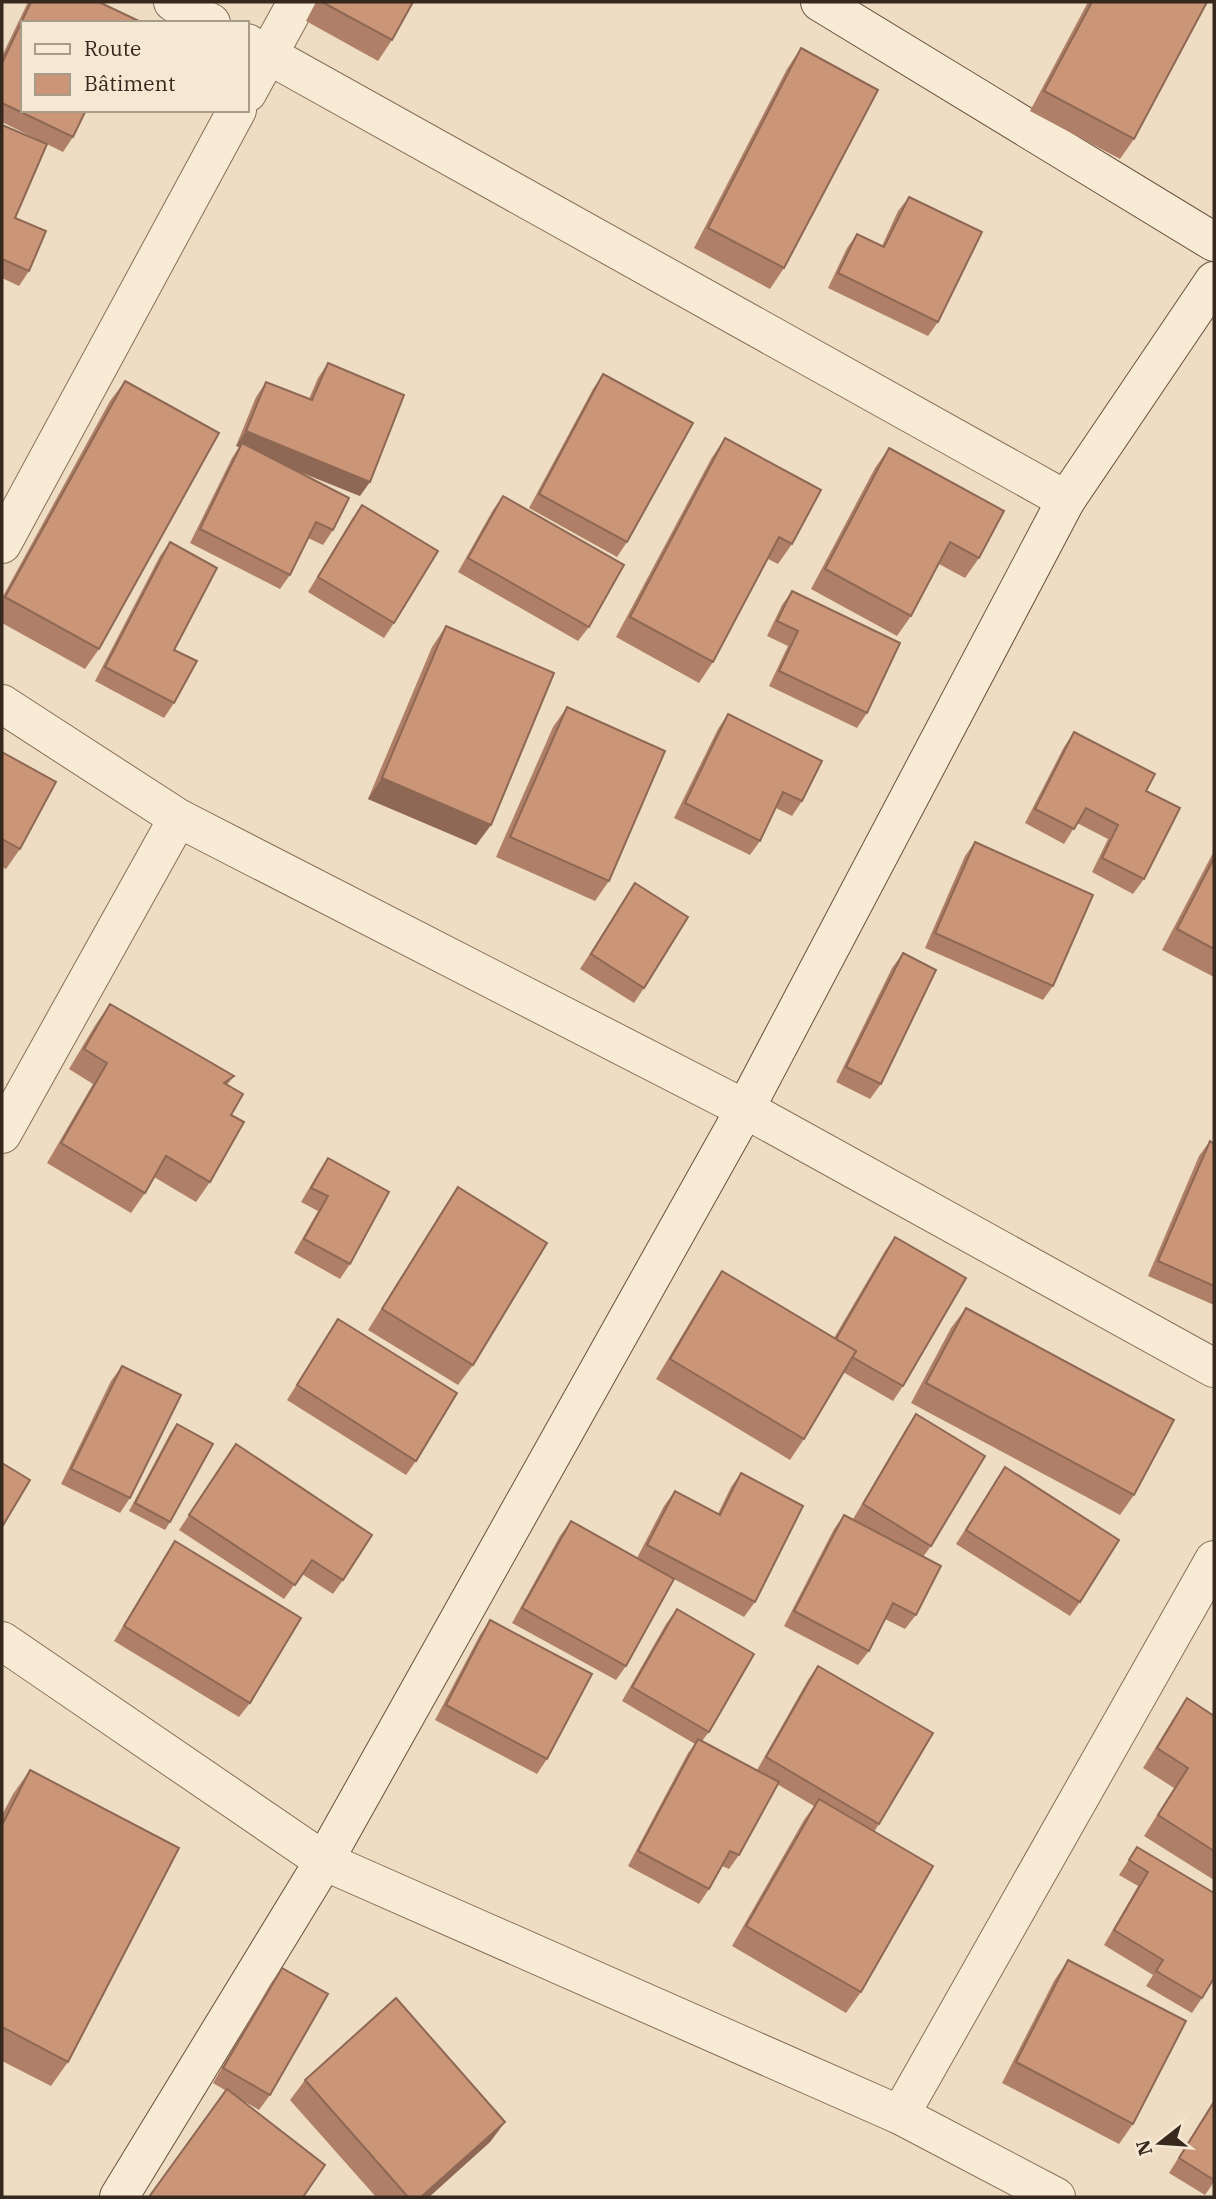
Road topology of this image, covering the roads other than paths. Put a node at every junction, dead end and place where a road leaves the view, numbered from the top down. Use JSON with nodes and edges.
{"nodes":[{"id":1,"x":173,"y":2,"type":"edge"},
{"id":2,"x":297,"y":2,"type":"edge"},
{"id":3,"x":820,"y":2,"type":"edge"},
{"id":4,"x":207,"y":21,"type":"edge"},
{"id":5,"x":257,"y":48,"type":"edge"},
{"id":6,"x":248,"y":88,"type":"edge"},
{"id":7,"x":236,"y":112,"type":"edge"},
{"id":8,"x":1214,"y":242,"type":"edge"},
{"id":9,"x":1214,"y":281,"type":"edge"},
{"id":10,"x":1066,"y":500,"type":"junction"},
{"id":11,"x":2,"y":544,"type":"edge"},
{"id":12,"x":2,"y":704,"type":"edge"},
{"id":13,"x":178,"y":818,"type":"junction"},
{"id":14,"x":745,"y":1109,"type":"junction"},
{"id":15,"x":2,"y":1133,"type":"edge"},
{"id":16,"x":1214,"y":1368,"type":"edge"},
{"id":17,"x":1214,"y":1560,"type":"edge"},
{"id":18,"x":2,"y":1641,"type":"edge"},
{"id":19,"x":324,"y":1861,"type":"junction"},
{"id":20,"x":900,"y":2115,"type":"junction"},
{"id":21,"x":119,"y":2197,"type":"edge"},
{"id":22,"x":1056,"y":2197,"type":"edge"}],
"edges":[{"from":1,"to":4,"type":"street"},
{"from":2,"to":5,"type":"street"},
{"from":3,"to":8,"type":"street"},
{"from":5,"to":6,"type":"street"},
{"from":5,"to":10,"type":"street"},
{"from":7,"to":11,"type":"street"},
{"from":9,"to":10,"type":"street"},
{"from":10,"to":14,"type":"street"},
{"from":12,"to":13,"type":"street"},
{"from":13,"to":14,"type":"street"},
{"from":13,"to":15,"type":"street"},
{"from":14,"to":16,"type":"street"},
{"from":14,"to":19,"type":"street"},
{"from":17,"to":20,"type":"street"},
{"from":18,"to":19,"type":"street"},
{"from":19,"to":20,"type":"street"},
{"from":19,"to":21,"type":"street"},
{"from":20,"to":22,"type":"street"}]}
